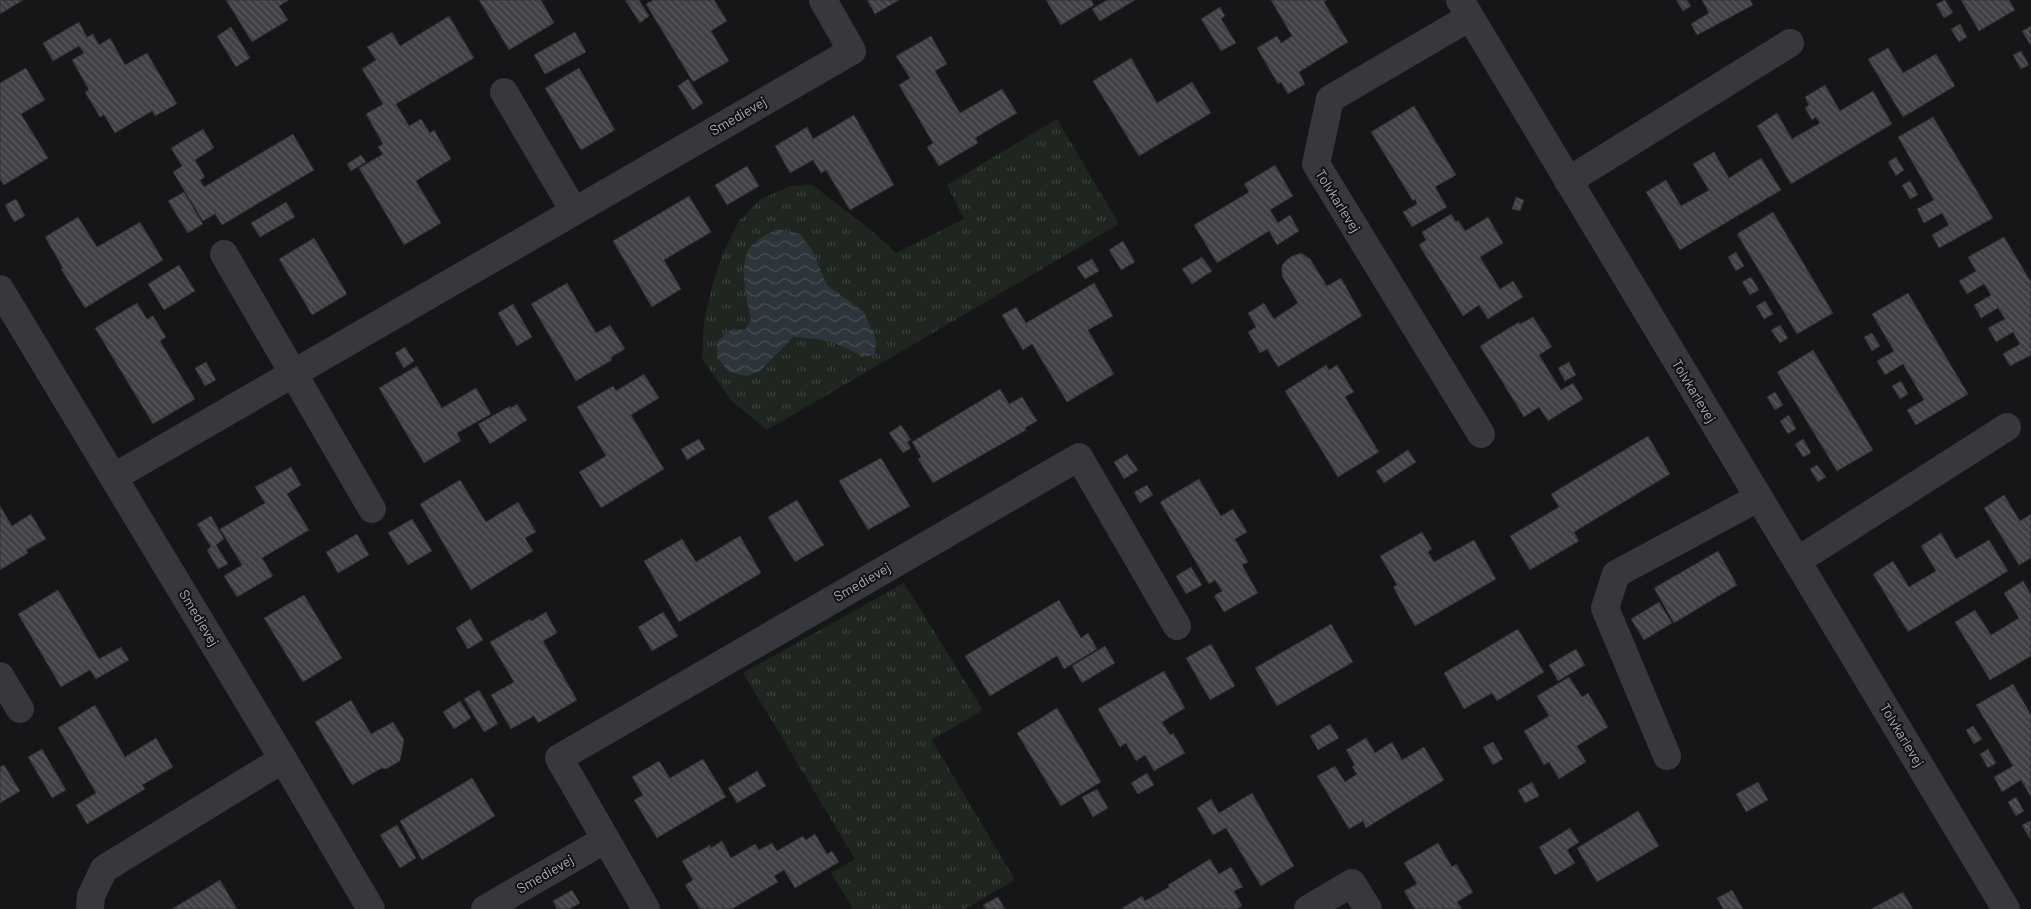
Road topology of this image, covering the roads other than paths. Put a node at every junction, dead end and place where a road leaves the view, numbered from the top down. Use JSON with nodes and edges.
{"nodes":[{"id":1,"x":823,"y":0,"type":"edge"},
{"id":2,"x":1465,"y":8,"type":"edge"},
{"id":3,"x":1790,"y":43,"type":"dead end"},
{"id":4,"x":504,"y":92,"type":"dead end"},
{"id":5,"x":1568,"y":180,"type":"junction"},
{"id":6,"x":574,"y":212,"type":"junction"},
{"id":7,"x":224,"y":254,"type":"dead end"},
{"id":8,"x":0,"y":288,"type":"edge"},
{"id":9,"x":294,"y":374,"type":"junction"},
{"id":10,"x":2007,"y":427,"type":"dead end"},
{"id":11,"x":1481,"y":434,"type":"dead end"},
{"id":12,"x":114,"y":477,"type":"junction"},
{"id":13,"x":1758,"y":498,"type":"junction"},
{"id":14,"x":372,"y":509,"type":"dead end"},
{"id":15,"x":1797,"y":561,"type":"junction"},
{"id":16,"x":1177,"y":626,"type":"dead end"},
{"id":17,"x":0,"y":676,"type":"edge"},
{"id":18,"x":20,"y":709,"type":"dead end"},
{"id":19,"x":1667,"y":756,"type":"dead end"},
{"id":20,"x":283,"y":759,"type":"junction"},
{"id":21,"x":606,"y":839,"type":"junction"},
{"id":22,"x":90,"y":909,"type":"edge"},
{"id":23,"x":371,"y":909,"type":"edge"},
{"id":24,"x":485,"y":909,"type":"edge"},
{"id":25,"x":646,"y":909,"type":"edge"},
{"id":26,"x":1308,"y":909,"type":"edge"},
{"id":27,"x":1368,"y":909,"type":"edge"},
{"id":28,"x":2006,"y":909,"type":"edge"}],
"edges":[{"from":1,"to":6,"type":"street","name":"Smedievej"},
{"from":2,"to":5,"type":"street","name":"Tolvkarlevej"},
{"from":2,"to":11,"type":"street","name":"Tolvkarlevej"},
{"from":3,"to":5,"type":"street"},
{"from":4,"to":6,"type":"street"},
{"from":5,"to":13,"type":"street","name":"Tolvkarlevej"},
{"from":6,"to":9,"type":"street","name":"Smedievej"},
{"from":7,"to":9,"type":"street"},
{"from":8,"to":12,"type":"street","name":"Smedievej"},
{"from":9,"to":12,"type":"street","name":"Smedievej"},
{"from":9,"to":14,"type":"street"},
{"from":10,"to":15,"type":"street"},
{"from":12,"to":20,"type":"street","name":"Smedievej"},
{"from":13,"to":15,"type":"street","name":"Tolvkarlevej"},
{"from":13,"to":19,"type":"street"},
{"from":15,"to":28,"type":"street","name":"Tolvkarlevej"},
{"from":16,"to":21,"type":"street","name":"Smedievej"},
{"from":17,"to":18,"type":"street"},
{"from":20,"to":22,"type":"street"},
{"from":20,"to":23,"type":"street","name":"Smedievej"},
{"from":21,"to":24,"type":"street","name":"Smedievej"},
{"from":21,"to":25,"type":"street","name":"Smedievej"},
{"from":26,"to":27,"type":"street"}]}
